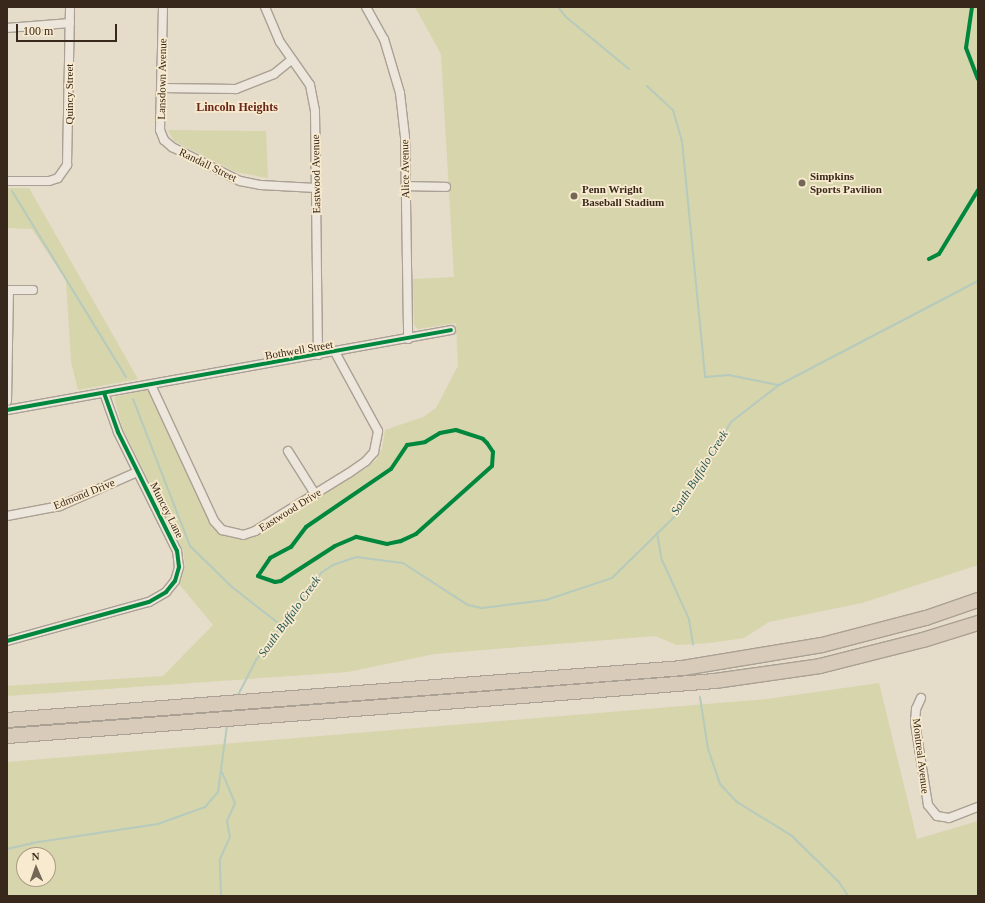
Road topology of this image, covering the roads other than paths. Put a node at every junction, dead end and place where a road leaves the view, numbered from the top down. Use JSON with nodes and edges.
{"nodes":[{"id":1,"x":70,"y":7,"type":"edge"},
{"id":2,"x":163,"y":7,"type":"edge"},
{"id":3,"x":265,"y":7,"type":"edge"},
{"id":4,"x":366,"y":7,"type":"edge"},
{"id":5,"x":70,"y":23,"type":"junction"},
{"id":6,"x":7,"y":28,"type":"edge"},
{"id":7,"x":291,"y":60,"type":"junction"},
{"id":8,"x":162,"y":88,"type":"junction"},
{"id":9,"x":172,"y":147,"type":"joint"},
{"id":10,"x":7,"y":181,"type":"edge"},
{"id":11,"x":406,"y":186,"type":"junction"},
{"id":12,"x":446,"y":187,"type":"dead end"},
{"id":13,"x":316,"y":188,"type":"junction"},
{"id":14,"x":8,"y":290,"type":"edge"},
{"id":15,"x":33,"y":290,"type":"dead end"},
{"id":16,"x":451,"y":330,"type":"dead end"},
{"id":17,"x":408,"y":339,"type":"junction"},
{"id":18,"x":335,"y":352,"type":"junction"},
{"id":19,"x":318,"y":355,"type":"junction"},
{"id":20,"x":151,"y":385,"type":"junction"},
{"id":21,"x":104,"y":393,"type":"junction"},
{"id":22,"x":7,"y":401,"type":"edge"},
{"id":23,"x":7,"y":410,"type":"edge"},
{"id":24,"x":288,"y":451,"type":"dead end"},
{"id":25,"x":137,"y":472,"type":"junction"},
{"id":26,"x":315,"y":494,"type":"junction"},
{"id":27,"x":7,"y":516,"type":"edge"},
{"id":28,"x":978,"y":600,"type":"edge"},
{"id":29,"x":978,"y":623,"type":"edge"},
{"id":30,"x":7,"y":641,"type":"edge"},
{"id":31,"x":922,"y":698,"type":"dead end"},
{"id":32,"x":7,"y":720,"type":"edge"},
{"id":33,"x":7,"y":736,"type":"edge"},
{"id":34,"x":978,"y":807,"type":"edge"}],
"edges":[{"from":1,"to":5,"type":"street","name":"Quincy Street"},
{"from":2,"to":8,"type":"street","name":"Lansdown Avenue"},
{"from":3,"to":7,"type":"street","name":"Eastwood Avenue"},
{"from":4,"to":11,"type":"street","name":"Alice Avenue"},
{"from":5,"to":6,"type":"street"},
{"from":5,"to":10,"type":"street","name":"Quincy Street"},
{"from":7,"to":8,"type":"street"},
{"from":7,"to":13,"type":"street","name":"Eastwood Avenue"},
{"from":8,"to":9,"type":"street","name":"Lansdown Avenue"},
{"from":9,"to":13,"type":"street","name":"Randall Street"},
{"from":11,"to":12,"type":"street"},
{"from":11,"to":17,"type":"street","name":"Alice Avenue"},
{"from":13,"to":19,"type":"street","name":"Eastwood Avenue"},
{"from":14,"to":15,"type":"street"},
{"from":14,"to":22,"type":"street"},
{"from":16,"to":17,"type":"street","name":"Bothwell Street"},
{"from":17,"to":18,"type":"street","name":"Bothwell Street"},
{"from":18,"to":19,"type":"street","name":"Bothwell Street"},
{"from":18,"to":26,"type":"street","name":"Eastwood Drive"},
{"from":19,"to":20,"type":"street","name":"Bothwell Street"},
{"from":20,"to":21,"type":"street","name":"Bothwell Street"},
{"from":20,"to":26,"type":"street","name":"Eastwood Drive"},
{"from":21,"to":23,"type":"street","name":"Bothwell Street"},
{"from":21,"to":25,"type":"street","name":"Muncey Lane"},
{"from":24,"to":26,"type":"street"},
{"from":25,"to":27,"type":"street","name":"Edmond Drive"},
{"from":25,"to":30,"type":"street","name":"Muncey Lane"},
{"from":28,"to":32,"type":"highway"},
{"from":29,"to":33,"type":"highway"},
{"from":31,"to":34,"type":"street","name":"Montreal Avenue"}]}
